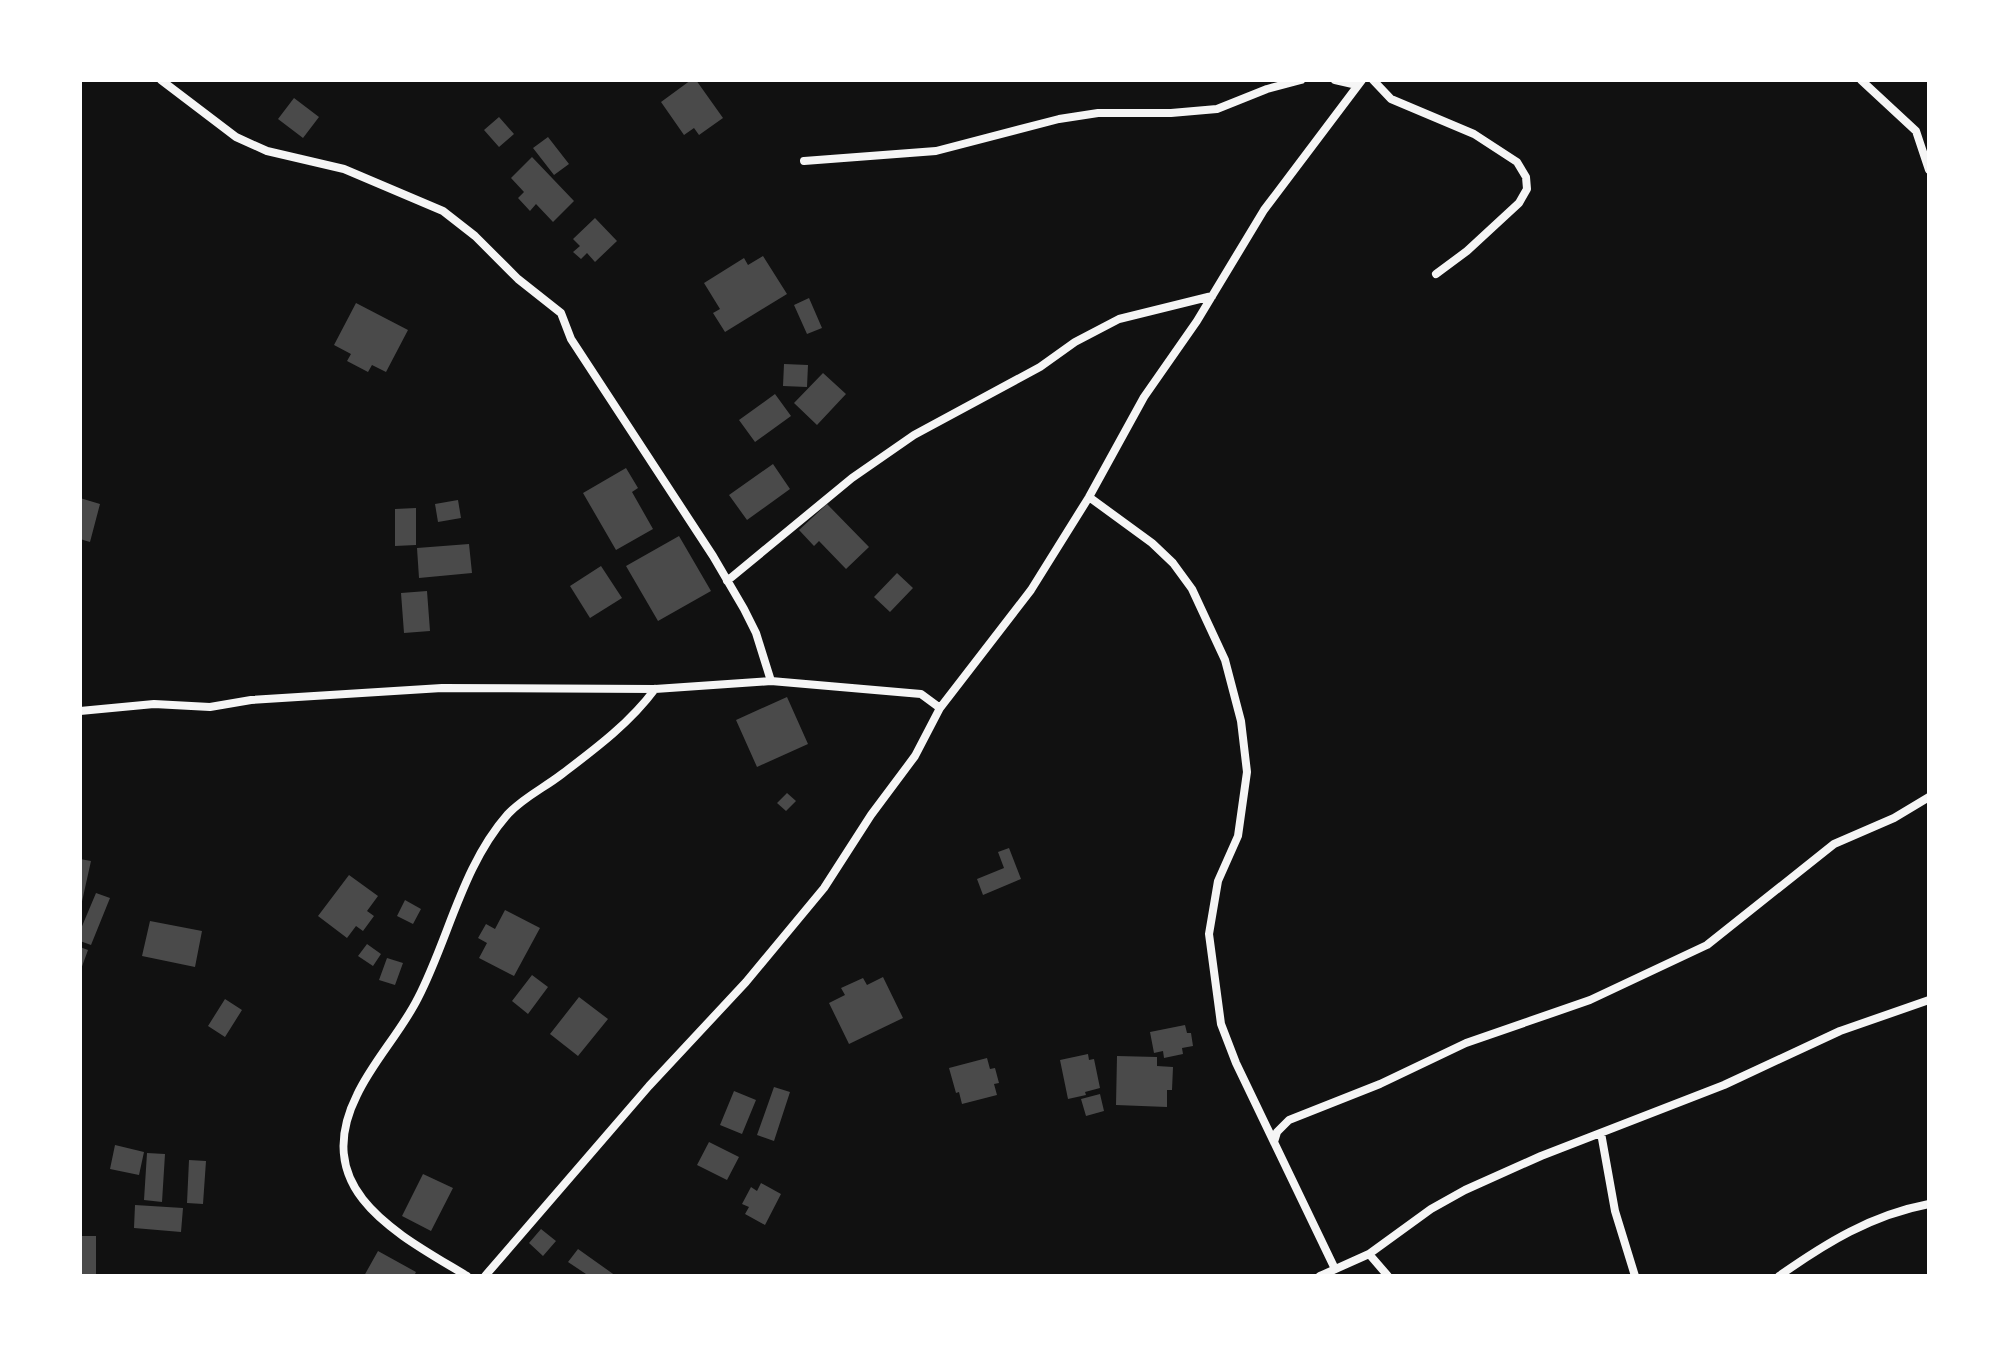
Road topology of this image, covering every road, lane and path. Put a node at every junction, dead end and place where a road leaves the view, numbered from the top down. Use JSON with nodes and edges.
{"nodes":[{"id":1,"x":161,"y":80,"type":"edge"},
{"id":2,"x":1301,"y":80,"type":"edge"},
{"id":3,"x":1335,"y":80,"type":"edge"},
{"id":4,"x":1373,"y":80,"type":"edge"},
{"id":5,"x":1861,"y":80,"type":"edge"},
{"id":6,"x":1360,"y":82,"type":"edge"},
{"id":7,"x":804,"y":161,"type":"dead end"},
{"id":8,"x":1929,"y":170,"type":"edge"},
{"id":9,"x":1436,"y":274,"type":"dead end"},
{"id":10,"x":1212,"y":296,"type":"junction"},
{"id":11,"x":1089,"y":497,"type":"junction"},
{"id":12,"x":727,"y":581,"type":"junction"},
{"id":13,"x":771,"y":681,"type":"junction"},
{"id":14,"x":655,"y":689,"type":"junction"},
{"id":15,"x":940,"y":708,"type":"junction"},
{"id":16,"x":80,"y":711,"type":"edge"},
{"id":17,"x":1929,"y":797,"type":"edge"},
{"id":18,"x":1929,"y":1000,"type":"edge"},
{"id":19,"x":1601,"y":1133,"type":"junction"},
{"id":20,"x":1274,"y":1142,"type":"junction"},
{"id":21,"x":1929,"y":1204,"type":"edge"},
{"id":22,"x":1369,"y":1254,"type":"junction"},
{"id":23,"x":1335,"y":1269,"type":"junction"},
{"id":24,"x":467,"y":1276,"type":"edge"},
{"id":25,"x":485,"y":1276,"type":"edge"},
{"id":26,"x":1320,"y":1276,"type":"edge"},
{"id":27,"x":1388,"y":1276,"type":"edge"},
{"id":28,"x":1635,"y":1276,"type":"edge"},
{"id":29,"x":1779,"y":1276,"type":"edge"}],
"edges":[{"from":1,"to":12,"type":"street"},
{"from":2,"to":7,"type":"street"},
{"from":3,"to":6,"type":"street"},
{"from":4,"to":9,"type":"street"},
{"from":5,"to":8,"type":"street"},
{"from":6,"to":10,"type":"street"},
{"from":10,"to":11,"type":"street"},
{"from":10,"to":12,"type":"street"},
{"from":11,"to":15,"type":"street"},
{"from":11,"to":20,"type":"street"},
{"from":12,"to":13,"type":"street"},
{"from":13,"to":14,"type":"street"},
{"from":13,"to":15,"type":"street"},
{"from":14,"to":16,"type":"street"},
{"from":14,"to":24,"type":"street"},
{"from":15,"to":25,"type":"street"},
{"from":17,"to":20,"type":"street"},
{"from":18,"to":19,"type":"street"},
{"from":19,"to":22,"type":"street"},
{"from":19,"to":28,"type":"street"},
{"from":20,"to":23,"type":"street"},
{"from":21,"to":29,"type":"street"},
{"from":22,"to":23,"type":"street"},
{"from":22,"to":27,"type":"street"},
{"from":23,"to":26,"type":"street"}]}
